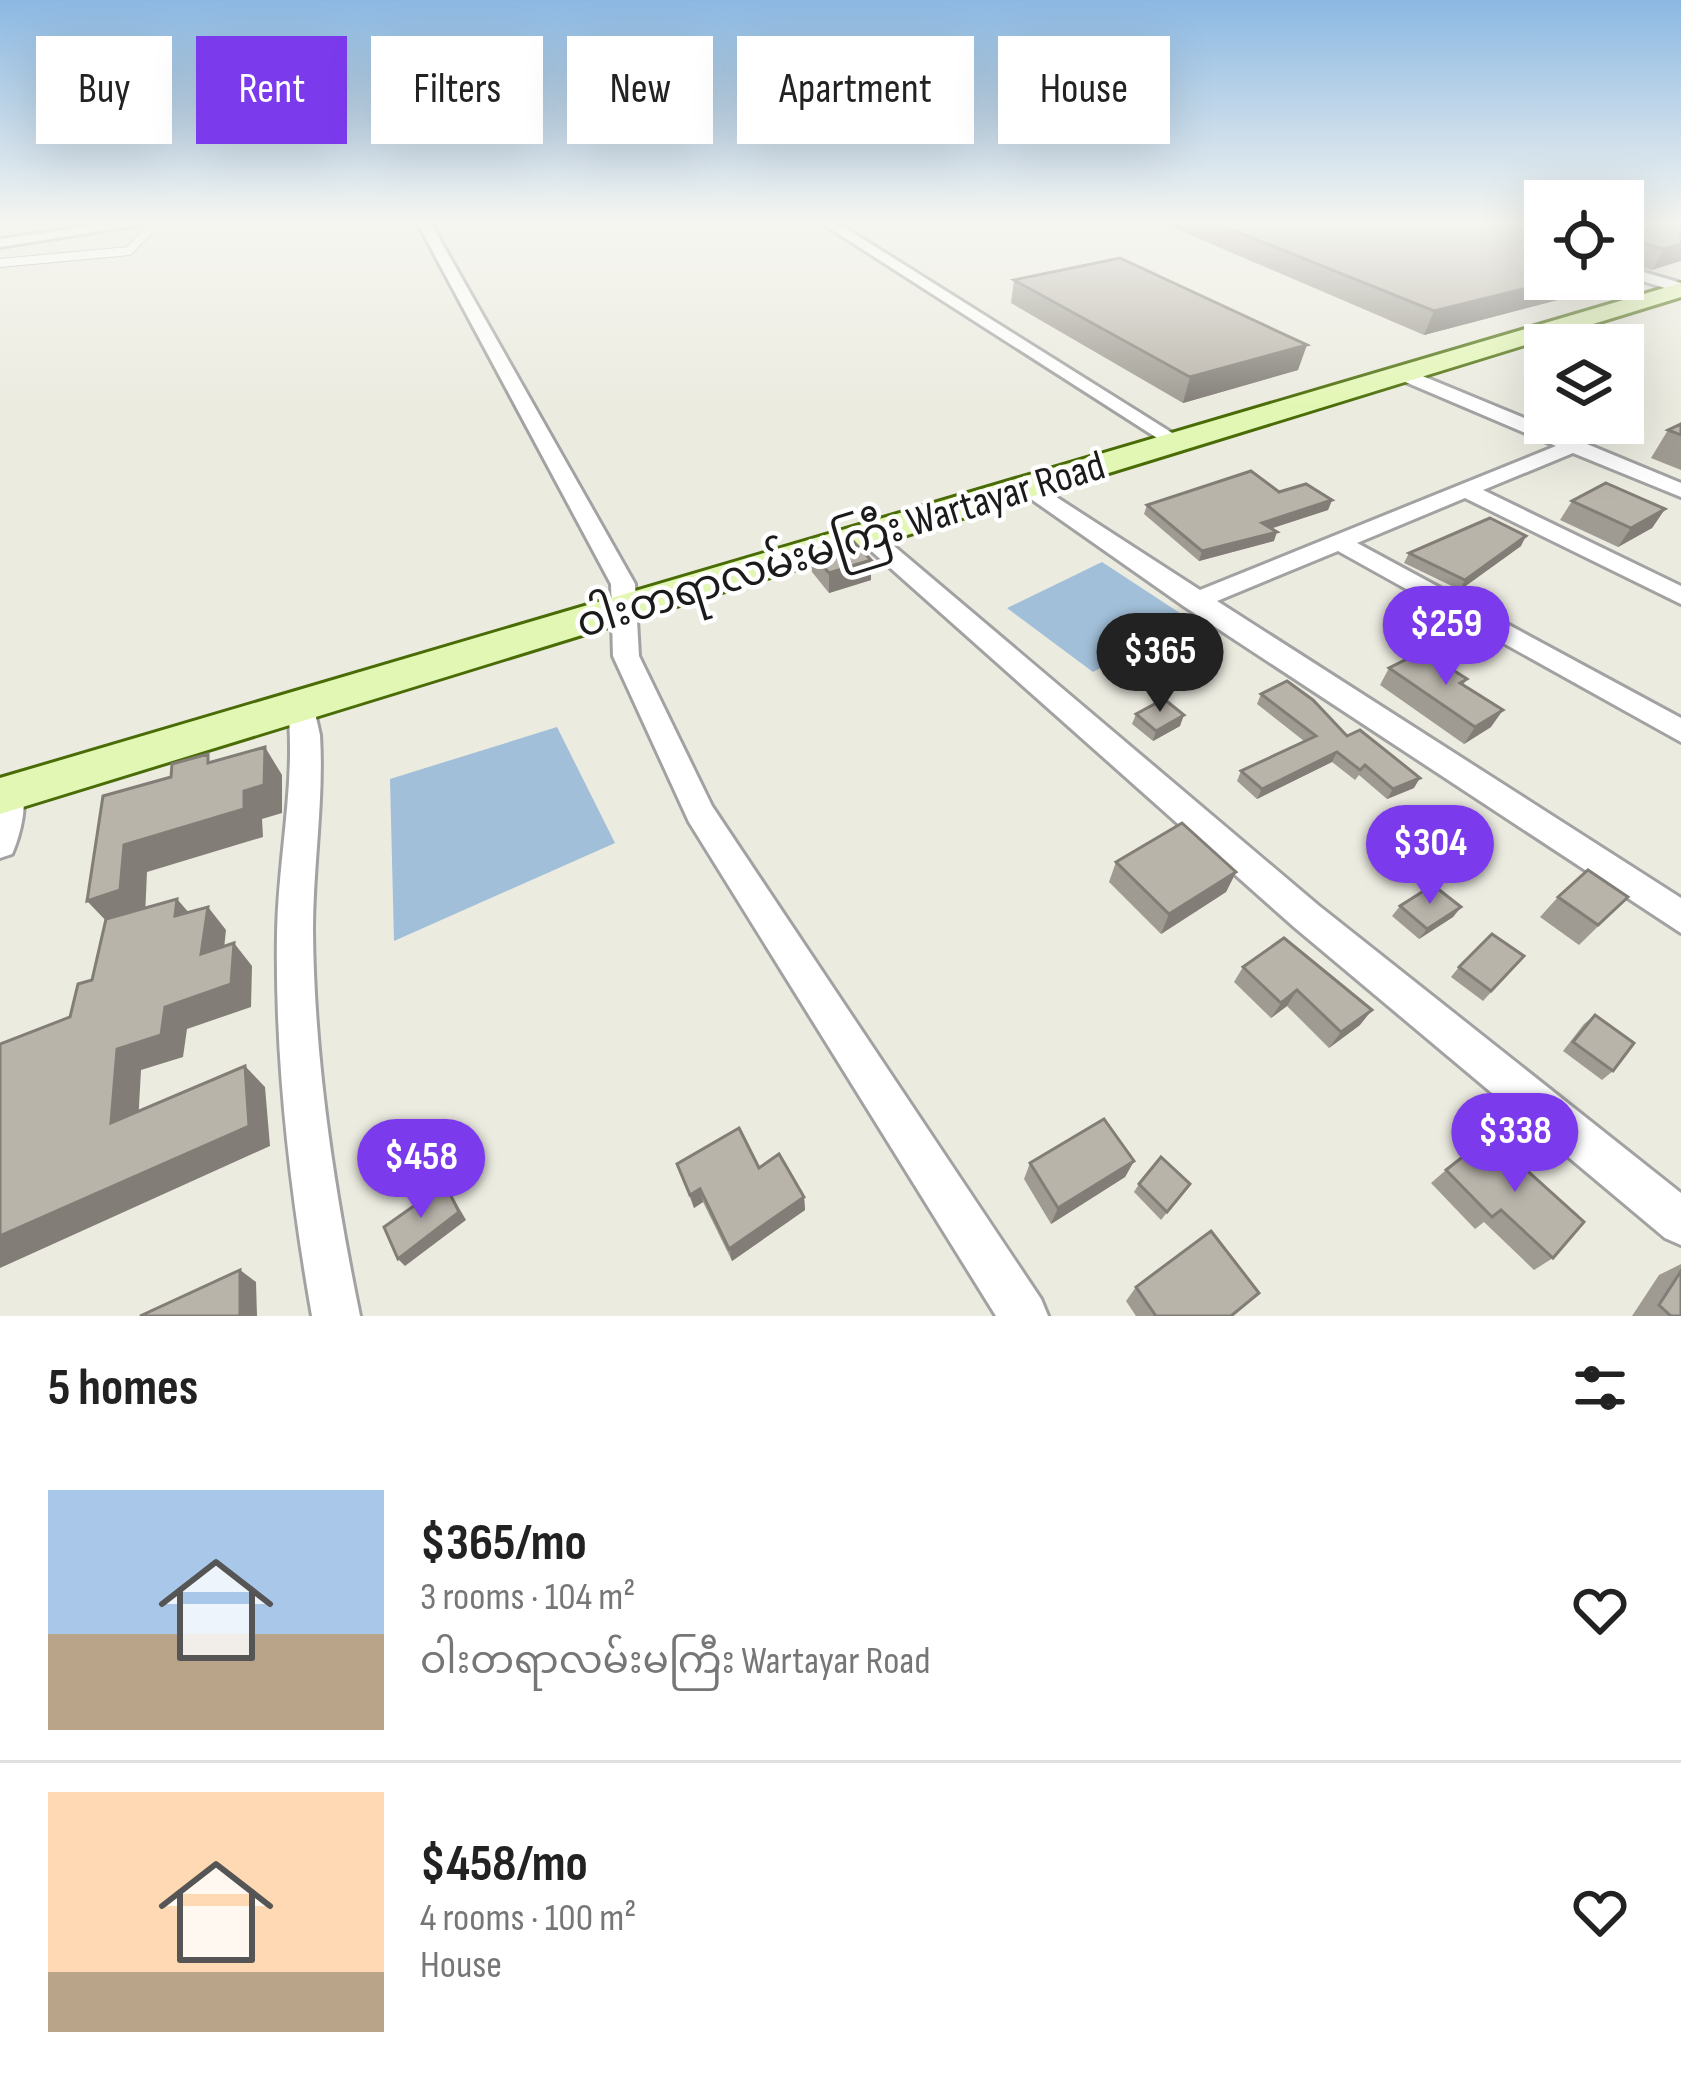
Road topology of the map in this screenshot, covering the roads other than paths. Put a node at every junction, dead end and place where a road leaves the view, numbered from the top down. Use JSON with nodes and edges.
{"nodes":[{"id":1,"x":457,"y":283,"type":"edge"},
{"id":2,"x":924,"y":283,"type":"edge"},
{"id":3,"x":1681,"y":289,"type":"edge"},
{"id":4,"x":1402,"y":374,"type":"junction"},
{"id":5,"x":1175,"y":441,"type":"junction"},
{"id":6,"x":1573,"y":446,"type":"junction"},
{"id":7,"x":1025,"y":487,"type":"junction"},
{"id":8,"x":1465,"y":490,"type":"junction"},
{"id":9,"x":1681,"y":491,"type":"edge"},
{"id":10,"x":867,"y":535,"type":"junction"},
{"id":11,"x":1339,"y":542,"type":"junction"},
{"id":12,"x":1681,"y":596,"type":"edge"},
{"id":13,"x":1194,"y":601,"type":"junction"},
{"id":14,"x":621,"y":609,"type":"junction"},
{"id":15,"x":302,"y":707,"type":"junction"},
{"id":16,"x":1681,"y":731,"type":"edge"},
{"id":17,"x":4,"y":794,"type":"edge"},
{"id":18,"x":0,"y":844,"type":"edge"},
{"id":19,"x":1681,"y":917,"type":"edge"},
{"id":20,"x":1681,"y":1222,"type":"edge"},
{"id":21,"x":336,"y":1316,"type":"edge"},
{"id":22,"x":1024,"y":1316,"type":"edge"}],
"edges":[{"from":1,"to":14,"type":"street"},
{"from":2,"to":5,"type":"street"},
{"from":3,"to":4,"type":"street","name":"ဝါးတရာလမ်းမကြီး Wartayar Road"},
{"from":4,"to":5,"type":"street","name":"ဝါးတရာလမ်းမကြီး Wartayar Road"},
{"from":4,"to":6,"type":"street"},
{"from":5,"to":7,"type":"street","name":"ဝါးတရာလမ်းမကြီး Wartayar Road"},
{"from":6,"to":8,"type":"street"},
{"from":6,"to":9,"type":"street"},
{"from":7,"to":10,"type":"street","name":"ဝါးတရာလမ်းမကြီး Wartayar Road"},
{"from":7,"to":13,"type":"street"},
{"from":8,"to":11,"type":"street"},
{"from":8,"to":12,"type":"street"},
{"from":10,"to":14,"type":"street","name":"ဝါးတရာလမ်းမကြီး Wartayar Road"},
{"from":10,"to":20,"type":"street"},
{"from":11,"to":13,"type":"street"},
{"from":11,"to":16,"type":"street"},
{"from":13,"to":19,"type":"street"},
{"from":14,"to":15,"type":"street","name":"ဝါးတရာလမ်းမကြီး Wartayar Road"},
{"from":14,"to":22,"type":"street"},
{"from":15,"to":17,"type":"street","name":"ဝါးတရာလမ်းမကြီး Wartayar Road"},
{"from":15,"to":21,"type":"street"},
{"from":17,"to":18,"type":"street"}]}
